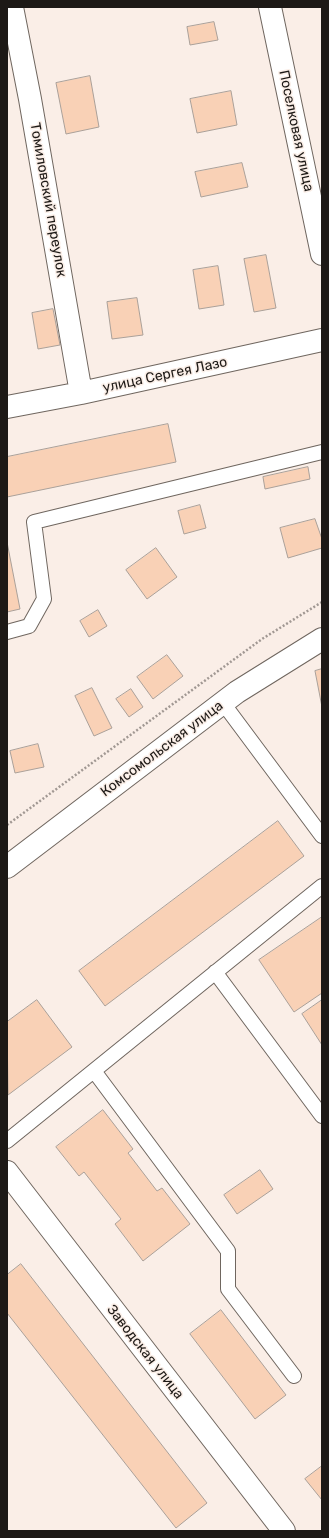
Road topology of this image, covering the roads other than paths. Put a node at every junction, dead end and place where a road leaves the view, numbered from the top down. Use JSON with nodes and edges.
{"nodes":[{"id":1,"x":12,"y":7,"type":"edge"},
{"id":2,"x":270,"y":7,"type":"edge"},
{"id":3,"x":322,"y":254,"type":"edge"},
{"id":4,"x":322,"y":340,"type":"edge"},
{"id":5,"x":82,"y":393,"type":"junction"},
{"id":6,"x":7,"y":407,"type":"edge"},
{"id":7,"x":322,"y":452,"type":"edge"},
{"id":8,"x":7,"y":632,"type":"edge"},
{"id":9,"x":322,"y":639,"type":"edge"},
{"id":10,"x":223,"y":703,"type":"junction"},
{"id":11,"x":322,"y":836,"type":"edge"},
{"id":12,"x":7,"y":867,"type":"edge"},
{"id":13,"x":322,"y":886,"type":"edge"},
{"id":14,"x":215,"y":972,"type":"junction"},
{"id":15,"x":94,"y":1071,"type":"junction"},
{"id":16,"x":322,"y":1116,"type":"edge"},
{"id":17,"x":7,"y":1141,"type":"edge"},
{"id":18,"x":7,"y":1172,"type":"edge"},
{"id":19,"x":294,"y":1376,"type":"dead end"},
{"id":20,"x":284,"y":1531,"type":"edge"}],
"edges":[{"from":1,"to":5,"type":"street","name":"Томиловский переулок"},
{"from":2,"to":3,"type":"street","name":"Поселковая улица"},
{"from":4,"to":5,"type":"street","name":"улица Сергея Лазо"},
{"from":5,"to":6,"type":"street","name":"улица Сергея Лазо"},
{"from":7,"to":8,"type":"lane"},
{"from":9,"to":10,"type":"street","name":"Комсомольская улица"},
{"from":10,"to":11,"type":"lane"},
{"from":10,"to":12,"type":"street","name":"Комсомольская улица"},
{"from":13,"to":14,"type":"lane"},
{"from":14,"to":15,"type":"lane"},
{"from":14,"to":16,"type":"lane"},
{"from":15,"to":17,"type":"lane"},
{"from":15,"to":19,"type":"lane"},
{"from":18,"to":20,"type":"street","name":"Заводская улица"}]}
